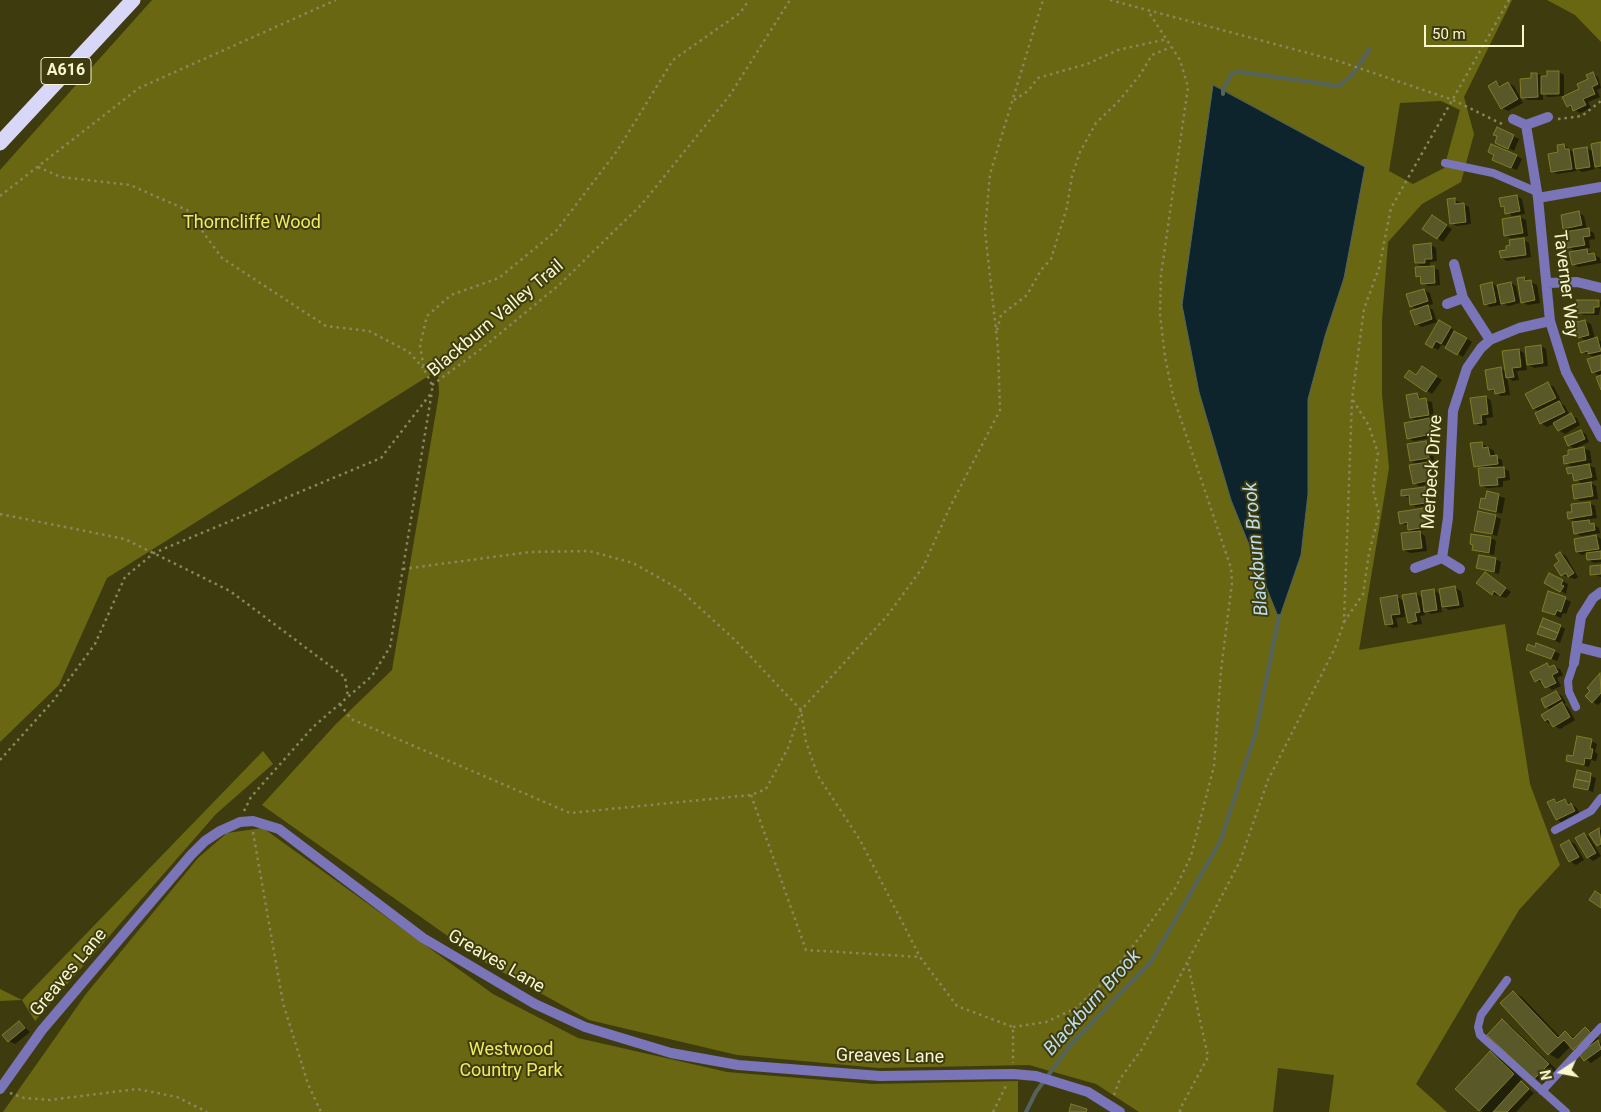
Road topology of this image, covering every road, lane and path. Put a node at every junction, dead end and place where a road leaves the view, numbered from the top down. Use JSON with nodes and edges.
{"nodes":[{"id":1,"x":133,"y":0,"type":"edge"},
{"id":2,"x":336,"y":0,"type":"edge"},
{"id":3,"x":749,"y":0,"type":"edge"},
{"id":4,"x":790,"y":0,"type":"edge"},
{"id":5,"x":1043,"y":0,"type":"edge"},
{"id":6,"x":1110,"y":0,"type":"edge"},
{"id":7,"x":1509,"y":0,"type":"edge"},
{"id":8,"x":1148,"y":11,"type":"junction"},
{"id":9,"x":1167,"y":39,"type":"junction"},
{"id":10,"x":1171,"y":47,"type":"junction"},
{"id":11,"x":1013,"y":100,"type":"junction"},
{"id":12,"x":1453,"y":100,"type":"junction"},
{"id":13,"x":1601,"y":101,"type":"edge"},
{"id":14,"x":1548,"y":117,"type":"joint"},
{"id":15,"x":1513,"y":119,"type":"joint"},
{"id":16,"x":1526,"y":125,"type":"junction"},
{"id":17,"x":0,"y":144,"type":"edge"},
{"id":18,"x":1445,"y":164,"type":"dead end"},
{"id":19,"x":38,"y":167,"type":"junction"},
{"id":20,"x":1601,"y":187,"type":"edge"},
{"id":21,"x":1538,"y":195,"type":"junction"},
{"id":22,"x":0,"y":196,"type":"edge"},
{"id":23,"x":1454,"y":264,"type":"dead end"},
{"id":24,"x":1548,"y":283,"type":"junction"},
{"id":25,"x":1601,"y":288,"type":"edge"},
{"id":26,"x":1463,"y":298,"type":"junction"},
{"id":27,"x":1448,"y":304,"type":"dead end"},
{"id":28,"x":1550,"y":321,"type":"junction"},
{"id":29,"x":996,"y":332,"type":"junction"},
{"id":30,"x":1490,"y":340,"type":"junction"},
{"id":31,"x":424,"y":369,"type":"junction"},
{"id":32,"x":432,"y":385,"type":"junction"},
{"id":33,"x":432,"y":391,"type":"junction"},
{"id":34,"x":1352,"y":398,"type":"junction"},
{"id":35,"x":1601,"y":437,"type":"edge"},
{"id":36,"x":0,"y":514,"type":"edge"},
{"id":37,"x":154,"y":554,"type":"junction"},
{"id":38,"x":1442,"y":558,"type":"junction"},
{"id":39,"x":1415,"y":568,"type":"dead end"},
{"id":40,"x":403,"y":569,"type":"junction"},
{"id":41,"x":1460,"y":569,"type":"dead end"},
{"id":42,"x":1601,"y":592,"type":"edge"},
{"id":43,"x":1344,"y":622,"type":"junction"},
{"id":44,"x":1577,"y":646,"type":"junction"},
{"id":45,"x":1601,"y":653,"type":"edge"},
{"id":46,"x":1574,"y":663,"type":"joint"},
{"id":47,"x":348,"y":697,"type":"junction"},
{"id":48,"x":340,"y":704,"type":"junction"},
{"id":49,"x":1576,"y":707,"type":"dead end"},
{"id":50,"x":802,"y":710,"type":"junction"},
{"id":51,"x":0,"y":760,"type":"edge"},
{"id":52,"x":751,"y":795,"type":"junction"},
{"id":53,"x":1601,"y":798,"type":"edge"},
{"id":54,"x":245,"y":822,"type":"junction"},
{"id":55,"x":1555,"y":830,"type":"dead end"},
{"id":56,"x":920,"y":957,"type":"junction"},
{"id":57,"x":1188,"y":964,"type":"junction"},
{"id":58,"x":1507,"y":980,"type":"dead end"},
{"id":59,"x":1013,"y":1027,"type":"junction"},
{"id":60,"x":1601,"y":1027,"type":"edge"},
{"id":61,"x":1013,"y":1074,"type":"junction"},
{"id":62,"x":4,"y":1091,"type":"edge"},
{"id":63,"x":1542,"y":1091,"type":"junction"},
{"id":64,"x":1115,"y":1109,"type":"edge"},
{"id":65,"x":208,"y":1112,"type":"edge"},
{"id":66,"x":321,"y":1112,"type":"edge"},
{"id":67,"x":993,"y":1112,"type":"edge"},
{"id":68,"x":1180,"y":1112,"type":"edge"},
{"id":69,"x":1566,"y":1112,"type":"edge"}],
"edges":[{"from":1,"to":17,"type":"highway","number":"A616"},
{"from":2,"to":19,"type":"path"},
{"from":3,"to":31,"type":"path"},
{"from":4,"to":32,"type":"path","name":"Blackburn Valley Trail"},
{"from":5,"to":11,"type":"path"},
{"from":6,"to":8,"type":"path"},
{"from":7,"to":12,"type":"path"},
{"from":8,"to":9,"type":"path"},
{"from":8,"to":12,"type":"path"},
{"from":9,"to":10,"type":"path"},
{"from":9,"to":11,"type":"path"},
{"from":10,"to":29,"type":"path"},
{"from":10,"to":59,"type":"path"},
{"from":11,"to":29,"type":"path"},
{"from":12,"to":15,"type":"path"},
{"from":12,"to":34,"type":"path"},
{"from":13,"to":14,"type":"path"},
{"from":14,"to":16,"type":"street"},
{"from":15,"to":16,"type":"street"},
{"from":16,"to":21,"type":"street","name":"Taverner Way"},
{"from":18,"to":21,"type":"lane"},
{"from":19,"to":22,"type":"path"},
{"from":19,"to":31,"type":"path"},
{"from":20,"to":21,"type":"street"},
{"from":21,"to":24,"type":"street","name":"Taverner Way"},
{"from":23,"to":26,"type":"street"},
{"from":24,"to":25,"type":"street"},
{"from":24,"to":28,"type":"street","name":"Taverner Way"},
{"from":26,"to":27,"type":"street"},
{"from":26,"to":30,"type":"street"},
{"from":28,"to":30,"type":"street","name":"Merbeck Drive"},
{"from":28,"to":35,"type":"street","name":"Taverner Way"},
{"from":29,"to":50,"type":"path"},
{"from":30,"to":38,"type":"street","name":"Merbeck Drive"},
{"from":31,"to":32,"type":"path"},
{"from":32,"to":33,"type":"path","name":"Blackburn Valley Trail"},
{"from":33,"to":37,"type":"path"},
{"from":33,"to":40,"type":"path","name":"Blackburn Valley Trail"},
{"from":34,"to":43,"type":"path"},
{"from":34,"to":43,"type":"path"},
{"from":36,"to":37,"type":"path"},
{"from":37,"to":47,"type":"path"},
{"from":37,"to":51,"type":"path"},
{"from":38,"to":39,"type":"street"},
{"from":38,"to":41,"type":"street"},
{"from":40,"to":47,"type":"path","name":"Blackburn Valley Trail"},
{"from":40,"to":50,"type":"path"},
{"from":42,"to":44,"type":"street"},
{"from":43,"to":57,"type":"path"},
{"from":44,"to":45,"type":"street"},
{"from":44,"to":46,"type":"street"},
{"from":46,"to":49,"type":"lane"},
{"from":47,"to":48,"type":"path","name":"Blackburn Valley Trail"},
{"from":48,"to":52,"type":"path"},
{"from":48,"to":54,"type":"path","name":"Blackburn Valley Trail"},
{"from":50,"to":52,"type":"path"},
{"from":50,"to":56,"type":"path"},
{"from":52,"to":56,"type":"path"},
{"from":53,"to":55,"type":"lane"},
{"from":54,"to":61,"type":"street","name":"Greaves Lane"},
{"from":54,"to":62,"type":"street","name":"Greaves Lane"},
{"from":54,"to":66,"type":"path"},
{"from":56,"to":59,"type":"path"},
{"from":57,"to":64,"type":"path"},
{"from":57,"to":68,"type":"path"},
{"from":58,"to":63,"type":"lane"},
{"from":59,"to":61,"type":"path"},
{"from":60,"to":63,"type":"lane"},
{"from":61,"to":64,"type":"street","name":"Greaves Lane"},
{"from":61,"to":67,"type":"path"},
{"from":62,"to":65,"type":"path"},
{"from":63,"to":69,"type":"lane"}]}
